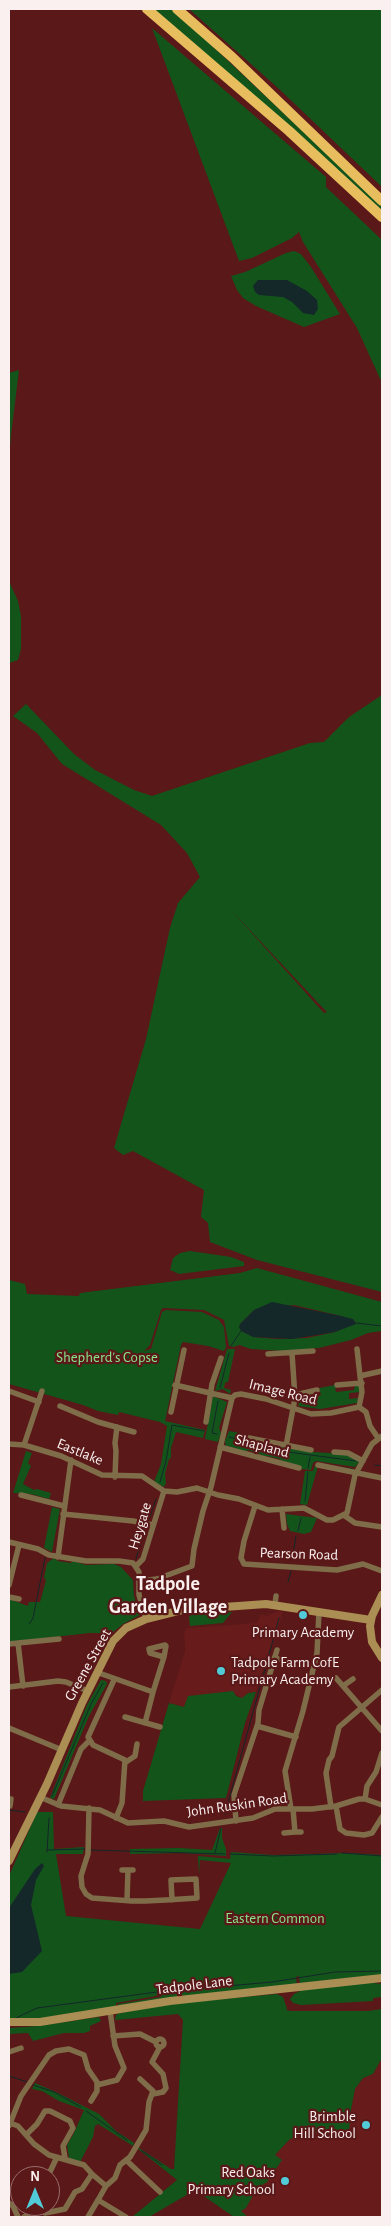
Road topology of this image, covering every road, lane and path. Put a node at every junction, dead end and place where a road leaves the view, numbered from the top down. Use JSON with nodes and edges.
{"nodes":[{"id":1,"x":147,"y":9,"type":"edge"},
{"id":2,"x":177,"y":9,"type":"edge"},
{"id":3,"x":382,"y":201,"type":"edge"},
{"id":4,"x":382,"y":217,"type":"edge"},
{"id":5,"x":357,"y":1349,"type":"dead end"},
{"id":6,"x":184,"y":1350,"type":"dead end"},
{"id":7,"x":313,"y":1351,"type":"dead end"},
{"id":8,"x":292,"y":1353,"type":"junction"},
{"id":9,"x":268,"y":1354,"type":"dead end"},
{"id":10,"x":221,"y":1358,"type":"dead end"},
{"id":11,"x":382,"y":1371,"type":"edge"},
{"id":12,"x":360,"y":1376,"type":"junction"},
{"id":13,"x":362,"y":1383,"type":"junction"},
{"id":14,"x":337,"y":1385,"type":"dead end"},
{"id":15,"x":175,"y":1386,"type":"junction"},
{"id":16,"x":317,"y":1390,"type":"dead end"},
{"id":17,"x":9,"y":1391,"type":"edge"},
{"id":18,"x":42,"y":1391,"type":"dead end"},
{"id":19,"x":211,"y":1393,"type":"junction"},
{"id":20,"x":295,"y":1395,"type":"junction"},
{"id":21,"x":232,"y":1398,"type":"junction"},
{"id":22,"x":39,"y":1402,"type":"junction"},
{"id":23,"x":60,"y":1406,"type":"dead end"},
{"id":24,"x":360,"y":1408,"type":"junction"},
{"id":25,"x":293,"y":1409,"type":"junction"},
{"id":26,"x":171,"y":1412,"type":"dead end"},
{"id":27,"x":206,"y":1422,"type":"dead end"},
{"id":28,"x":117,"y":1427,"type":"junction"},
{"id":29,"x":134,"y":1432,"type":"dead end"},
{"id":30,"x":380,"y":1437,"type":"edge"},
{"id":31,"x":249,"y":1438,"type":"dead end"},
{"id":32,"x":9,"y":1444,"type":"edge"},
{"id":33,"x":24,"y":1445,"type":"junction"},
{"id":34,"x":286,"y":1446,"type":"junction"},
{"id":35,"x":220,"y":1447,"type":"junction"},
{"id":36,"x":311,"y":1450,"type":"dead end"},
{"id":37,"x":334,"y":1452,"type":"dead end"},
{"id":38,"x":71,"y":1460,"type":"junction"},
{"id":39,"x":363,"y":1461,"type":"junction"},
{"id":40,"x":318,"y":1465,"type":"dead end"},
{"id":41,"x":299,"y":1468,"type":"dead end"},
{"id":42,"x":356,"y":1472,"type":"junction"},
{"id":43,"x":115,"y":1477,"type":"junction"},
{"id":44,"x":382,"y":1478,"type":"edge"},
{"id":45,"x":164,"y":1491,"type":"junction"},
{"id":46,"x":209,"y":1492,"type":"junction"},
{"id":47,"x":21,"y":1496,"type":"dead end"},
{"id":48,"x":64,"y":1506,"type":"junction"},
{"id":49,"x":255,"y":1506,"type":"junction"},
{"id":50,"x":282,"y":1509,"type":"junction"},
{"id":51,"x":63,"y":1514,"type":"junction"},
{"id":52,"x":345,"y":1516,"type":"junction"},
{"id":53,"x":153,"y":1525,"type":"junction"},
{"id":54,"x":382,"y":1527,"type":"edge"},
{"id":55,"x":284,"y":1528,"type":"dead end"},
{"id":56,"x":9,"y":1542,"type":"edge"},
{"id":57,"x":19,"y":1545,"type":"junction"},
{"id":58,"x":58,"y":1557,"type":"junction"},
{"id":59,"x":136,"y":1566,"type":"junction"},
{"id":60,"x":382,"y":1571,"type":"edge"},
{"id":61,"x":139,"y":1581,"type":"junction"},
{"id":62,"x":9,"y":1584,"type":"edge"},
{"id":63,"x":9,"y":1597,"type":"edge"},
{"id":64,"x":382,"y":1597,"type":"edge"},
{"id":65,"x":19,"y":1599,"type":"dead end"},
{"id":66,"x":319,"y":1612,"type":"junction"},
{"id":67,"x":146,"y":1619,"type":"junction"},
{"id":68,"x":370,"y":1620,"type":"junction"},
{"id":69,"x":59,"y":1639,"type":"dead end"},
{"id":70,"x":18,"y":1643,"type":"junction"},
{"id":71,"x":9,"y":1644,"type":"edge"},
{"id":72,"x":276,"y":1650,"type":"dead end"},
{"id":73,"x":164,"y":1657,"type":"dead end"},
{"id":74,"x":274,"y":1658,"type":"junction"},
{"id":75,"x":382,"y":1658,"type":"edge"},
{"id":76,"x":283,"y":1660,"type":"dead end"},
{"id":77,"x":98,"y":1673,"type":"junction"},
{"id":78,"x":336,"y":1678,"type":"dead end"},
{"id":79,"x":353,"y":1679,"type":"dead end"},
{"id":80,"x":114,"y":1680,"type":"junction"},
{"id":81,"x":23,"y":1686,"type":"junction"},
{"id":82,"x":344,"y":1686,"type":"junction"},
{"id":83,"x":9,"y":1687,"type":"edge"},
{"id":84,"x":382,"y":1690,"type":"edge"},
{"id":85,"x":88,"y":1691,"type":"junction"},
{"id":86,"x":153,"y":1692,"type":"junction"},
{"id":87,"x":362,"y":1708,"type":"junction"},
{"id":88,"x":125,"y":1717,"type":"dead end"},
{"id":89,"x":145,"y":1723,"type":"junction"},
{"id":90,"x":257,"y":1726,"type":"junction"},
{"id":91,"x":160,"y":1727,"type":"dead end"},
{"id":92,"x":10,"y":1729,"type":"edge"},
{"id":93,"x":382,"y":1731,"type":"edge"},
{"id":94,"x":9,"y":1737,"type":"edge"},
{"id":95,"x":296,"y":1737,"type":"junction"},
{"id":96,"x":89,"y":1741,"type":"junction"},
{"id":97,"x":137,"y":1744,"type":"dead end"},
{"id":98,"x":62,"y":1750,"type":"junction"},
{"id":99,"x":382,"y":1753,"type":"edge"},
{"id":100,"x":126,"y":1762,"type":"junction"},
{"id":101,"x":40,"y":1797,"type":"junction"},
{"id":102,"x":11,"y":1799,"type":"edge"},
{"id":103,"x":365,"y":1799,"type":"junction"},
{"id":104,"x":58,"y":1805,"type":"junction"},
{"id":105,"x":382,"y":1805,"type":"edge"},
{"id":106,"x":10,"y":1806,"type":"dead end"},
{"id":107,"x":334,"y":1807,"type":"junction"},
{"id":108,"x":89,"y":1808,"type":"junction"},
{"id":109,"x":292,"y":1809,"type":"junction"},
{"id":110,"x":382,"y":1817,"type":"edge"},
{"id":111,"x":116,"y":1818,"type":"junction"},
{"id":112,"x":236,"y":1821,"type":"junction"},
{"id":113,"x":284,"y":1833,"type":"dead end"},
{"id":114,"x":9,"y":1861,"type":"edge"},
{"id":115,"x":128,"y":1870,"type":"dead end"},
{"id":116,"x":128,"y":1900,"type":"junction"},
{"id":117,"x":172,"y":1900,"type":"junction"},
{"id":118,"x":382,"y":1978,"type":"edge"},
{"id":119,"x":110,"y":2011,"type":"junction"},
{"id":120,"x":9,"y":2022,"type":"edge"},
{"id":121,"x":113,"y":2036,"type":"junction"},
{"id":122,"x":21,"y":2048,"type":"dead end"},
{"id":123,"x":9,"y":2052,"type":"edge"},
{"id":124,"x":140,"y":2079,"type":"dead end"},
{"id":125,"x":98,"y":2085,"type":"junction"},
{"id":126,"x":153,"y":2094,"type":"junction"},
{"id":127,"x":91,"y":2102,"type":"dead end"},
{"id":128,"x":9,"y":2125,"type":"edge"},
{"id":129,"x":26,"y":2135,"type":"junction"},
{"id":130,"x":57,"y":2157,"type":"junction"},
{"id":131,"x":65,"y":2158,"type":"junction"},
{"id":132,"x":126,"y":2160,"type":"junction"},
{"id":133,"x":53,"y":2166,"type":"edge"},
{"id":134,"x":92,"y":2174,"type":"junction"},
{"id":135,"x":106,"y":2186,"type":"junction"},
{"id":136,"x":160,"y":2192,"type":"dead end"},
{"id":137,"x":98,"y":2200,"type":"junction"},
{"id":138,"x":9,"y":2203,"type":"edge"},
{"id":139,"x":60,"y":2210,"type":"edge"},
{"id":140,"x":128,"y":2216,"type":"edge"},
{"id":141,"x":18,"y":2217,"type":"edge"},
{"id":142,"x":88,"y":2217,"type":"edge"}],
"edges":[{"from":1,"to":4,"type":"highway"},
{"from":2,"to":3,"type":"highway"},
{"from":5,"to":12,"type":"street"},
{"from":6,"to":15,"type":"street"},
{"from":7,"to":8,"type":"street"},
{"from":8,"to":9,"type":"street"},
{"from":8,"to":20,"type":"street"},
{"from":10,"to":19,"type":"street"},
{"from":11,"to":12,"type":"street"},
{"from":12,"to":13,"type":"street"},
{"from":13,"to":14,"type":"street"},
{"from":13,"to":24,"type":"street"},
{"from":15,"to":19,"type":"street"},
{"from":15,"to":26,"type":"street"},
{"from":16,"to":20,"type":"street"},
{"from":17,"to":22,"type":"street"},
{"from":18,"to":22,"type":"street"},
{"from":19,"to":21,"type":"street"},
{"from":19,"to":27,"type":"street"},
{"from":20,"to":25,"type":"street"},
{"from":21,"to":25,"type":"street","name":"Image Road"},
{"from":21,"to":35,"type":"street","name":"Image Road"},
{"from":22,"to":33,"type":"street"},
{"from":23,"to":28,"type":"street"},
{"from":24,"to":25,"type":"street","name":"Image Road"},
{"from":24,"to":30,"type":"street"},
{"from":25,"to":34,"type":"street"},
{"from":28,"to":29,"type":"street"},
{"from":28,"to":43,"type":"street"},
{"from":30,"to":39,"type":"street"},
{"from":31,"to":34,"type":"street"},
{"from":32,"to":33,"type":"street","name":"Eastlake"},
{"from":33,"to":38,"type":"street","name":"Eastlake"},
{"from":34,"to":36,"type":"street"},
{"from":35,"to":41,"type":"street","name":"Shapland"},
{"from":35,"to":46,"type":"street","name":"Image Road"},
{"from":37,"to":39,"type":"street"},
{"from":38,"to":43,"type":"street","name":"Eastlake"},
{"from":38,"to":48,"type":"street"},
{"from":39,"to":42,"type":"street"},
{"from":40,"to":42,"type":"street"},
{"from":42,"to":44,"type":"street"},
{"from":42,"to":52,"type":"street"},
{"from":43,"to":45,"type":"street","name":"Eastlake"},
{"from":45,"to":46,"type":"street"},
{"from":45,"to":53,"type":"street","name":"Heygate"},
{"from":46,"to":49,"type":"street"},
{"from":46,"to":61,"type":"street","name":"Image Road"},
{"from":47,"to":48,"type":"street"},
{"from":48,"to":51,"type":"street"},
{"from":49,"to":50,"type":"street"},
{"from":49,"to":60,"type":"street","name":"Pearson Road"},
{"from":50,"to":52,"type":"street"},
{"from":50,"to":55,"type":"street"},
{"from":51,"to":53,"type":"street"},
{"from":51,"to":58,"type":"street"},
{"from":52,"to":54,"type":"street"},
{"from":53,"to":59,"type":"street","name":"Heygate"},
{"from":56,"to":57,"type":"street"},
{"from":57,"to":58,"type":"street"},
{"from":57,"to":62,"type":"street"},
{"from":58,"to":59,"type":"street"},
{"from":59,"to":61,"type":"street"},
{"from":61,"to":67,"type":"street"},
{"from":63,"to":65,"type":"street"},
{"from":64,"to":68,"type":"street"},
{"from":66,"to":67,"type":"street","name":"Greene Street"},
{"from":66,"to":68,"type":"street","name":"Greene Street"},
{"from":66,"to":95,"type":"street"},
{"from":67,"to":77,"type":"street","name":"Greene Street"},
{"from":68,"to":75,"type":"street"},
{"from":69,"to":70,"type":"street"},
{"from":70,"to":71,"type":"street"},
{"from":70,"to":81,"type":"street"},
{"from":72,"to":74,"type":"street"},
{"from":73,"to":86,"type":"street"},
{"from":74,"to":76,"type":"street"},
{"from":74,"to":90,"type":"street"},
{"from":77,"to":80,"type":"street"},
{"from":77,"to":85,"type":"street","name":"Greene Street"},
{"from":78,"to":82,"type":"street"},
{"from":79,"to":82,"type":"street"},
{"from":80,"to":86,"type":"street"},
{"from":80,"to":96,"type":"street"},
{"from":81,"to":83,"type":"street"},
{"from":81,"to":85,"type":"street"},
{"from":82,"to":87,"type":"street"},
{"from":84,"to":87,"type":"street"},
{"from":85,"to":98,"type":"street","name":"Greene Street"},
{"from":86,"to":89,"type":"street"},
{"from":87,"to":93,"type":"street"},
{"from":87,"to":107,"type":"street"},
{"from":88,"to":89,"type":"street"},
{"from":89,"to":91,"type":"street"},
{"from":90,"to":95,"type":"street"},
{"from":90,"to":112,"type":"street"},
{"from":92,"to":94,"type":"street"},
{"from":92,"to":98,"type":"street"},
{"from":95,"to":109,"type":"street"},
{"from":96,"to":100,"type":"street"},
{"from":96,"to":104,"type":"street"},
{"from":97,"to":100,"type":"street"},
{"from":98,"to":101,"type":"street","name":"Greene Street"},
{"from":99,"to":103,"type":"street"},
{"from":100,"to":111,"type":"street"},
{"from":101,"to":104,"type":"street","name":"John Ruskin Road"},
{"from":101,"to":114,"type":"street","name":"Greene Street"},
{"from":102,"to":106,"type":"street"},
{"from":103,"to":105,"type":"street"},
{"from":103,"to":107,"type":"street","name":"John Ruskin Road"},
{"from":104,"to":108,"type":"street","name":"John Ruskin Road"},
{"from":107,"to":109,"type":"street","name":"John Ruskin Road"},
{"from":107,"to":110,"type":"street"},
{"from":108,"to":111,"type":"street","name":"John Ruskin Road"},
{"from":108,"to":116,"type":"street"},
{"from":109,"to":112,"type":"street","name":"John Ruskin Road"},
{"from":109,"to":113,"type":"street"},
{"from":111,"to":112,"type":"street","name":"John Ruskin Road"},
{"from":115,"to":116,"type":"street"},
{"from":116,"to":117,"type":"street"},
{"from":117,"to":117,"type":"street"},
{"from":118,"to":119,"type":"street","name":"Tadpole Lane"},
{"from":119,"to":120,"type":"street","name":"Tadpole Lane"},
{"from":119,"to":121,"type":"street"},
{"from":121,"to":125,"type":"street"},
{"from":121,"to":126,"type":"street"},
{"from":122,"to":123,"type":"street"},
{"from":124,"to":126,"type":"street"},
{"from":125,"to":127,"type":"street"},
{"from":125,"to":128,"type":"street"},
{"from":126,"to":132,"type":"street"},
{"from":128,"to":129,"type":"street"},
{"from":129,"to":130,"type":"street"},
{"from":129,"to":131,"type":"street"},
{"from":130,"to":131,"type":"street"},
{"from":130,"to":133,"type":"street"},
{"from":131,"to":134,"type":"street"},
{"from":132,"to":135,"type":"street"},
{"from":132,"to":136,"type":"street"},
{"from":134,"to":135,"type":"street"},
{"from":134,"to":139,"type":"street"},
{"from":135,"to":137,"type":"street"},
{"from":137,"to":140,"type":"street"},
{"from":137,"to":142,"type":"street"},
{"from":138,"to":141,"type":"street"}]}
